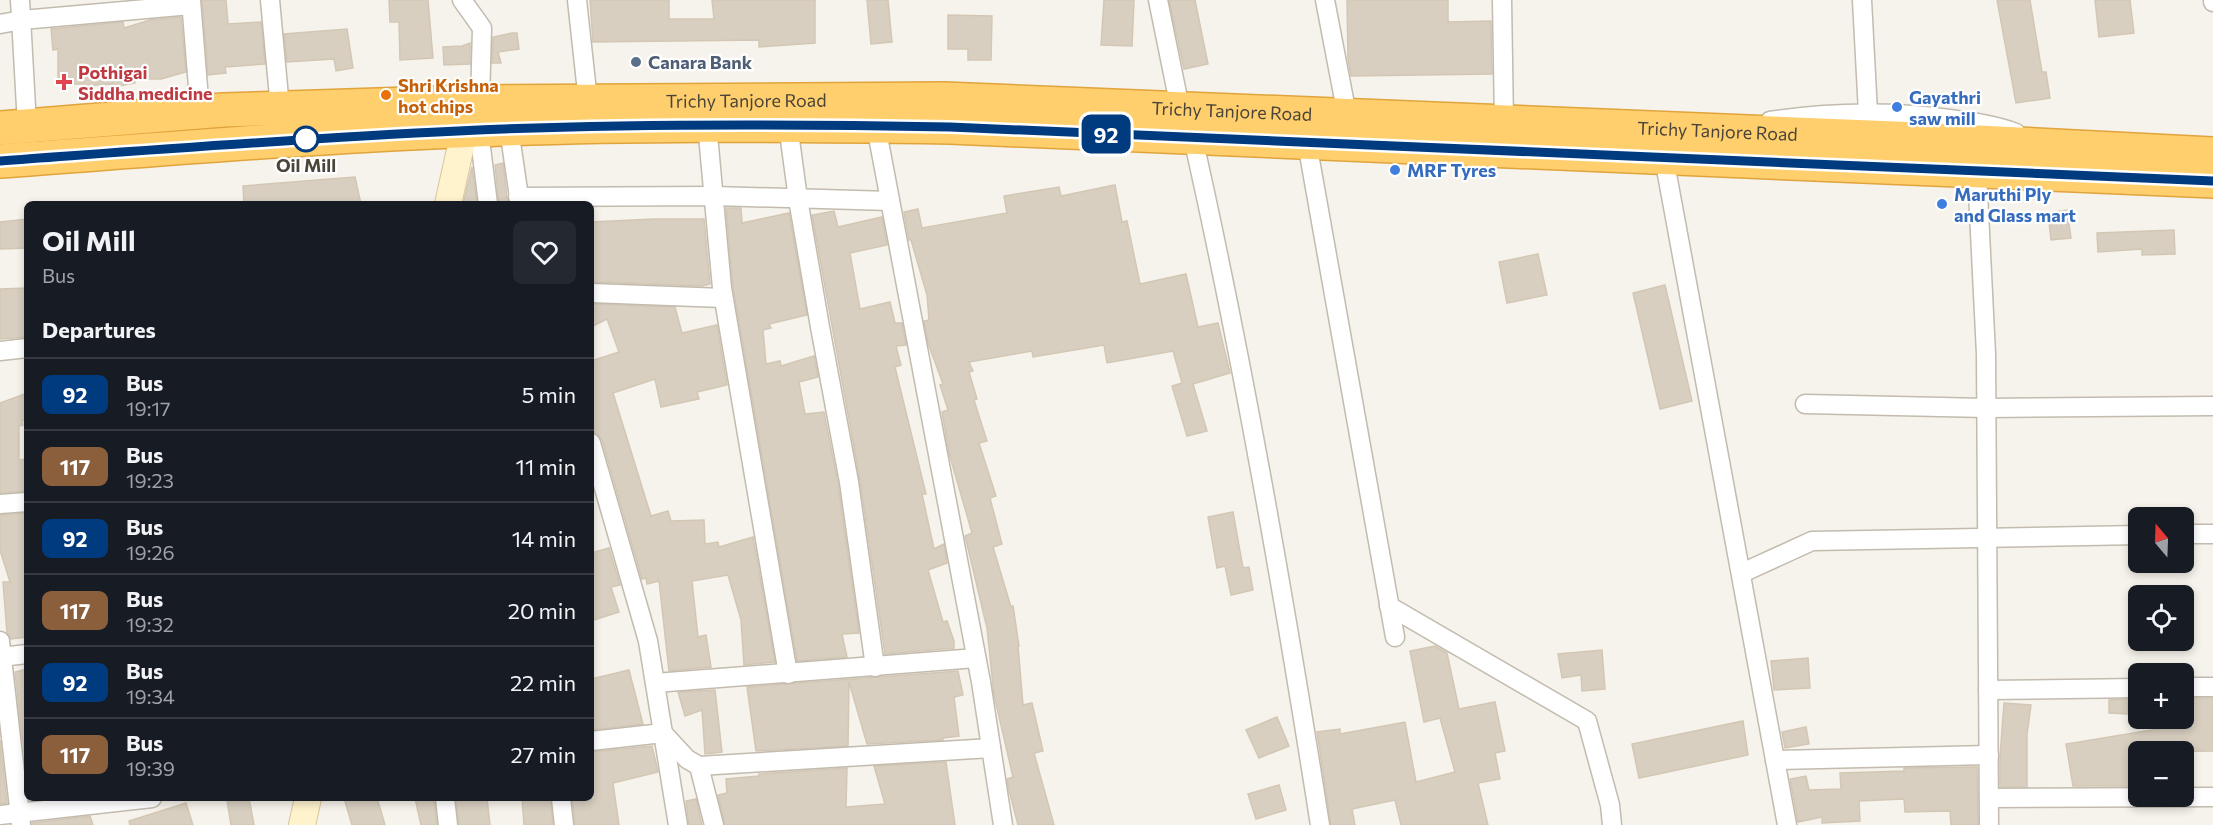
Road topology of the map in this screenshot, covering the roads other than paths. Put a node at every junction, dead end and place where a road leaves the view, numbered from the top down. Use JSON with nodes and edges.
{"nodes":[{"id":1,"x":20,"y":0,"type":"edge"},
{"id":2,"x":270,"y":0,"type":"edge"},
{"id":3,"x":462,"y":0,"type":"edge"},
{"id":4,"x":577,"y":0,"type":"edge"},
{"id":5,"x":1158,"y":0,"type":"edge"},
{"id":6,"x":1325,"y":0,"type":"edge"},
{"id":7,"x":1502,"y":0,"type":"edge"},
{"id":8,"x":1862,"y":0,"type":"edge"},
{"id":9,"x":191,"y":2,"type":"edge"},
{"id":10,"x":22,"y":20,"type":"junction"},
{"id":11,"x":0,"y":24,"type":"edge"},
{"id":12,"x":588,"y":101,"type":"junction"},
{"id":13,"x":280,"y":108,"type":"junction"},
{"id":14,"x":1180,"y":108,"type":"junction"},
{"id":15,"x":200,"y":112,"type":"junction"},
{"id":16,"x":1868,"y":113,"type":"junction"},
{"id":17,"x":1347,"y":116,"type":"junction"},
{"id":18,"x":480,"y":119,"type":"junction"},
{"id":19,"x":1504,"y":122,"type":"junction"},
{"id":20,"x":707,"y":124,"type":"junction"},
{"id":21,"x":788,"y":125,"type":"junction"},
{"id":22,"x":876,"y":126,"type":"junction"},
{"id":23,"x":14,"y":127,"type":"edge"},
{"id":24,"x":1725,"y":131,"type":"junction"},
{"id":25,"x":1193,"y":138,"type":"junction"},
{"id":26,"x":1307,"y":143,"type":"junction"},
{"id":27,"x":2051,"y":146,"type":"junction"},
{"id":28,"x":2213,"y":154,"type":"edge"},
{"id":29,"x":1664,"y":159,"type":"junction"},
{"id":30,"x":0,"y":161,"type":"edge"},
{"id":31,"x":1977,"y":172,"type":"junction"},
{"id":32,"x":2213,"y":181,"type":"edge"},
{"id":33,"x":714,"y":196,"type":"junction"},
{"id":34,"x":798,"y":198,"type":"junction"},
{"id":35,"x":449,"y":201,"type":"edge"},
{"id":36,"x":488,"y":201,"type":"edge"},
{"id":37,"x":519,"y":201,"type":"edge"},
{"id":38,"x":890,"y":201,"type":"junction"},
{"id":39,"x":594,"y":293,"type":"edge"},
{"id":40,"x":723,"y":298,"type":"junction"},
{"id":41,"x":24,"y":348,"type":"edge"},
{"id":42,"x":0,"y":351,"type":"edge"},
{"id":43,"x":1805,"y":404,"type":"dead end"},
{"id":44,"x":2213,"y":406,"type":"edge"},
{"id":45,"x":1986,"y":408,"type":"junction"},
{"id":46,"x":594,"y":453,"type":"edge"},
{"id":47,"x":24,"y":502,"type":"edge"},
{"id":48,"x":0,"y":504,"type":"edge"},
{"id":49,"x":2194,"y":534,"type":"edge"},
{"id":50,"x":2213,"y":534,"type":"edge"},
{"id":51,"x":2128,"y":535,"type":"edge"},
{"id":52,"x":1987,"y":538,"type":"junction"},
{"id":53,"x":1742,"y":573,"type":"junction"},
{"id":54,"x":1389,"y":606,"type":"junction"},
{"id":55,"x":1395,"y":637,"type":"dead end"},
{"id":56,"x":1,"y":652,"type":"edge"},
{"id":57,"x":24,"y":654,"type":"edge"},
{"id":58,"x":976,"y":658,"type":"junction"},
{"id":59,"x":874,"y":667,"type":"junction"},
{"id":60,"x":788,"y":674,"type":"junction"},
{"id":61,"x":655,"y":683,"type":"junction"},
{"id":62,"x":2194,"y":687,"type":"edge"},
{"id":63,"x":2213,"y":687,"type":"edge"},
{"id":64,"x":2128,"y":688,"type":"edge"},
{"id":65,"x":1988,"y":690,"type":"junction"},
{"id":66,"x":663,"y":733,"type":"junction"},
{"id":67,"x":594,"y":741,"type":"edge"},
{"id":68,"x":991,"y":748,"type":"junction"},
{"id":69,"x":1989,"y":755,"type":"junction"},
{"id":70,"x":1775,"y":760,"type":"junction"},
{"id":71,"x":699,"y":766,"type":"junction"},
{"id":72,"x":2213,"y":797,"type":"edge"},
{"id":73,"x":1989,"y":798,"type":"junction"},
{"id":74,"x":133,"y":801,"type":"edge"},
{"id":75,"x":307,"y":801,"type":"edge"},
{"id":76,"x":445,"y":801,"type":"edge"},
{"id":77,"x":561,"y":801,"type":"edge"},
{"id":78,"x":0,"y":815,"type":"edge"},
{"id":79,"x":21,"y":819,"type":"edge"},
{"id":80,"x":302,"y":825,"type":"edge"},
{"id":81,"x":448,"y":825,"type":"edge"},
{"id":82,"x":564,"y":825,"type":"edge"},
{"id":83,"x":678,"y":825,"type":"edge"},
{"id":84,"x":714,"y":825,"type":"edge"},
{"id":85,"x":1003,"y":825,"type":"edge"},
{"id":86,"x":1320,"y":825,"type":"edge"},
{"id":87,"x":1612,"y":825,"type":"edge"},
{"id":88,"x":1787,"y":825,"type":"edge"},
{"id":89,"x":1989,"y":825,"type":"edge"}],
"edges":[{"from":1,"to":10,"type":"street"},
{"from":2,"to":13,"type":"street"},
{"from":3,"to":18,"type":"street"},
{"from":4,"to":12,"type":"street"},
{"from":5,"to":14,"type":"street"},
{"from":6,"to":17,"type":"street"},
{"from":7,"to":19,"type":"street"},
{"from":8,"to":16,"type":"street"},
{"from":9,"to":10,"type":"street"},
{"from":9,"to":15,"type":"street"},
{"from":10,"to":11,"type":"street"},
{"from":10,"to":23,"type":"street"},
{"from":12,"to":14,"type":"highway","name":"Trichy Tanjore Road"},
{"from":12,"to":18,"type":"highway","name":"Trichy Tanjore Road"},
{"from":13,"to":15,"type":"highway","name":"Trichy Tanjore Road"},
{"from":13,"to":18,"type":"highway","name":"Trichy Tanjore Road"},
{"from":14,"to":17,"type":"highway","name":"Trichy Tanjore Road"},
{"from":15,"to":23,"type":"highway","name":"Trichy Tanjore Road"},
{"from":16,"to":24,"type":"street"},
{"from":16,"to":27,"type":"street"},
{"from":17,"to":19,"type":"highway","name":"Trichy Tanjore Road"},
{"from":18,"to":20,"type":"highway","name":"Trichy Tanjore Road"},
{"from":18,"to":30,"type":"highway","name":"Trichy Tanjore Road"},
{"from":18,"to":35,"type":"street"},
{"from":18,"to":36,"type":"street"},
{"from":18,"to":37,"type":"street"},
{"from":19,"to":24,"type":"highway","name":"Trichy Tanjore Road"},
{"from":20,"to":21,"type":"highway","name":"Trichy Tanjore Road"},
{"from":20,"to":33,"type":"street"},
{"from":21,"to":22,"type":"highway","name":"Trichy Tanjore Road"},
{"from":21,"to":34,"type":"street"},
{"from":22,"to":25,"type":"highway","name":"Trichy Tanjore Road"},
{"from":22,"to":38,"type":"street"},
{"from":24,"to":27,"type":"highway","name":"Trichy Tanjore Road"},
{"from":25,"to":26,"type":"highway","name":"Trichy Tanjore Road"},
{"from":25,"to":86,"type":"street"},
{"from":26,"to":29,"type":"highway","name":"Trichy Tanjore Road"},
{"from":26,"to":54,"type":"street"},
{"from":27,"to":28,"type":"highway","name":"Trichy Tanjore Road"},
{"from":29,"to":31,"type":"highway","name":"Trichy Tanjore Road"},
{"from":29,"to":53,"type":"street"},
{"from":31,"to":32,"type":"highway","name":"Trichy Tanjore Road"},
{"from":31,"to":45,"type":"street"},
{"from":33,"to":34,"type":"street"},
{"from":33,"to":37,"type":"street"},
{"from":33,"to":40,"type":"street"},
{"from":34,"to":38,"type":"street"},
{"from":34,"to":59,"type":"street"},
{"from":38,"to":58,"type":"street"},
{"from":39,"to":40,"type":"street"},
{"from":40,"to":60,"type":"street"},
{"from":41,"to":42,"type":"street"},
{"from":43,"to":45,"type":"street"},
{"from":44,"to":45,"type":"street"},
{"from":45,"to":52,"type":"street"},
{"from":46,"to":61,"type":"street"},
{"from":47,"to":48,"type":"street"},
{"from":49,"to":50,"type":"street"},
{"from":51,"to":52,"type":"street"},
{"from":52,"to":53,"type":"street"},
{"from":52,"to":65,"type":"street"},
{"from":53,"to":70,"type":"street"},
{"from":54,"to":55,"type":"street"},
{"from":54,"to":87,"type":"street"},
{"from":56,"to":57,"type":"street"},
{"from":56,"to":79,"type":"street"},
{"from":58,"to":59,"type":"street"},
{"from":58,"to":68,"type":"street"},
{"from":59,"to":60,"type":"street"},
{"from":60,"to":61,"type":"street"},
{"from":61,"to":66,"type":"street"},
{"from":62,"to":63,"type":"street"},
{"from":64,"to":65,"type":"street"},
{"from":65,"to":69,"type":"street"},
{"from":66,"to":67,"type":"street"},
{"from":66,"to":71,"type":"street"},
{"from":66,"to":83,"type":"street"},
{"from":68,"to":71,"type":"street"},
{"from":68,"to":85,"type":"street"},
{"from":69,"to":70,"type":"street"},
{"from":69,"to":73,"type":"street"},
{"from":70,"to":88,"type":"street"},
{"from":71,"to":84,"type":"street"},
{"from":72,"to":73,"type":"street"},
{"from":73,"to":89,"type":"street"},
{"from":74,"to":79,"type":"street"},
{"from":75,"to":80,"type":"street"},
{"from":76,"to":81,"type":"street"},
{"from":77,"to":82,"type":"street"},
{"from":78,"to":79,"type":"street"}]}
